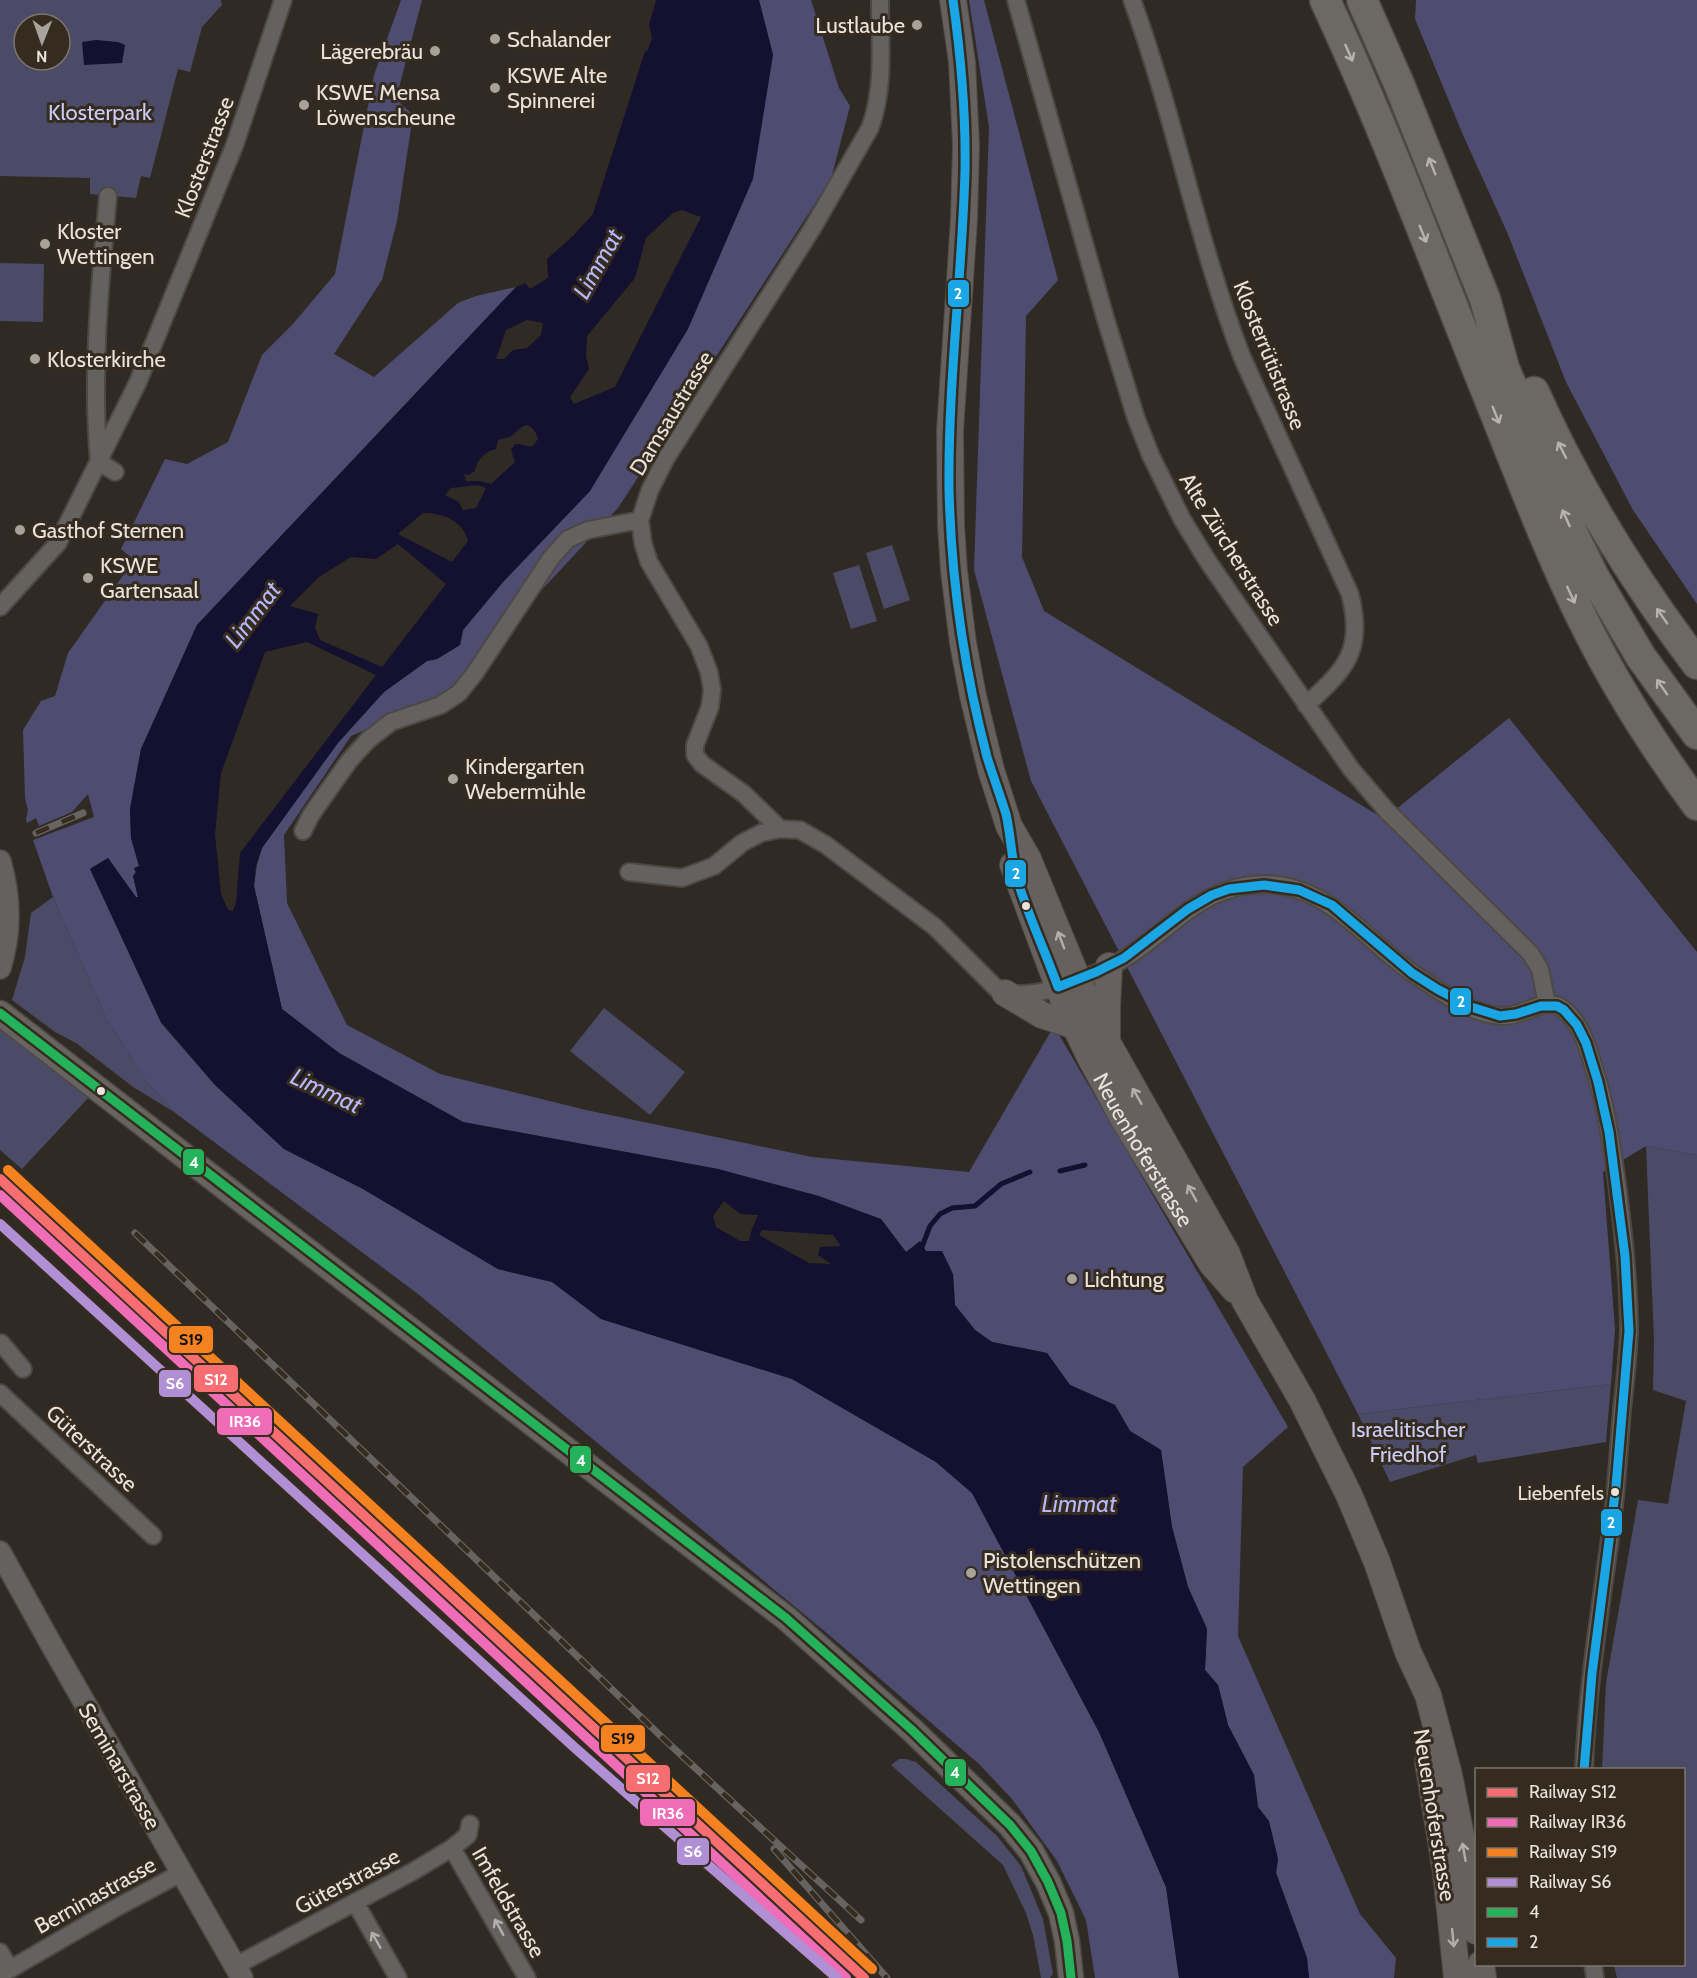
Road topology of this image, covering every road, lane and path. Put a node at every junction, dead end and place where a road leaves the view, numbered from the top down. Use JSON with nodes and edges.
{"nodes":[{"id":1,"x":283,"y":0,"type":"edge"},
{"id":2,"x":880,"y":0,"type":"edge"},
{"id":3,"x":953,"y":0,"type":"edge"},
{"id":4,"x":1016,"y":0,"type":"edge"},
{"id":5,"x":1132,"y":0,"type":"edge"},
{"id":6,"x":1325,"y":0,"type":"edge"},
{"id":7,"x":1362,"y":0,"type":"edge"},
{"id":8,"x":108,"y":196,"type":"dead end"},
{"id":9,"x":1485,"y":299,"type":"junction"},
{"id":10,"x":99,"y":462,"type":"junction"},
{"id":11,"x":115,"y":472,"type":"dead end"},
{"id":12,"x":640,"y":520,"type":"junction"},
{"id":13,"x":0,"y":607,"type":"edge"},
{"id":14,"x":1697,"y":664,"type":"edge"},
{"id":15,"x":1306,"y":705,"type":"junction"},
{"id":16,"x":1697,"y":734,"type":"edge"},
{"id":17,"x":1697,"y":805,"type":"edge"},
{"id":18,"x":780,"y":830,"type":"junction"},
{"id":19,"x":303,"y":831,"type":"dead end"},
{"id":20,"x":0,"y":861,"type":"edge"},
{"id":21,"x":629,"y":872,"type":"dead end"},
{"id":22,"x":1109,"y":966,"type":"junction"},
{"id":23,"x":0,"y":968,"type":"edge"},
{"id":24,"x":1068,"y":984,"type":"junction"},
{"id":25,"x":1005,"y":993,"type":"junction"},
{"id":26,"x":1547,"y":1004,"type":"junction"},
{"id":27,"x":0,"y":1013,"type":"edge"},
{"id":28,"x":1075,"y":1026,"type":"junction"},
{"id":29,"x":1107,"y":1044,"type":"junction"},
{"id":30,"x":1245,"y":1302,"type":"junction"},
{"id":31,"x":0,"y":1343,"type":"edge"},
{"id":32,"x":23,"y":1369,"type":"dead end"},
{"id":33,"x":0,"y":1393,"type":"edge"},
{"id":34,"x":153,"y":1536,"type":"dead end"},
{"id":35,"x":2,"y":1559,"type":"edge"},
{"id":36,"x":1408,"y":1652,"type":"junction"},
{"id":37,"x":1584,"y":1768,"type":"edge"},
{"id":38,"x":470,"y":1824,"type":"dead end"},
{"id":39,"x":452,"y":1848,"type":"junction"},
{"id":40,"x":181,"y":1873,"type":"junction"},
{"id":41,"x":355,"y":1902,"type":"junction"},
{"id":42,"x":1475,"y":1923,"type":"edge"},
{"id":43,"x":0,"y":1952,"type":"edge"},
{"id":44,"x":5,"y":1972,"type":"edge"},
{"id":45,"x":238,"y":1972,"type":"edge"},
{"id":46,"x":398,"y":1978,"type":"edge"},
{"id":47,"x":527,"y":1978,"type":"edge"},
{"id":48,"x":1071,"y":1978,"type":"edge"},
{"id":49,"x":1457,"y":1978,"type":"edge"}],
"edges":[{"from":1,"to":10,"type":"street","name":"Klosterstrasse"},
{"from":2,"to":12,"type":"street","name":"Damsaustrasse"},
{"from":3,"to":24,"type":"main road"},
{"from":4,"to":15,"type":"street","name":"Alte Zürcherstrasse"},
{"from":5,"to":15,"type":"street","name":"Klosterrütistrasse"},
{"from":6,"to":17,"type":"highway","one_way":true},
{"from":9,"to":7,"type":"highway","one_way":true},
{"from":8,"to":10,"type":"street"},
{"from":14,"to":9,"type":"highway","one_way":true},
{"from":16,"to":9,"type":"highway","one_way":true},
{"from":10,"to":11,"type":"street"},
{"from":10,"to":13,"type":"street","name":"Klosterstrasse"},
{"from":12,"to":18,"type":"street","name":"Damsaustrasse"},
{"from":12,"to":19,"type":"street"},
{"from":15,"to":26,"type":"street","name":"Alte Zürcherstrasse"},
{"from":18,"to":21,"type":"street"},
{"from":18,"to":25,"type":"street"},
{"from":20,"to":23,"type":"street"},
{"from":22,"to":24,"type":"street"},
{"from":22,"to":26,"type":"street"},
{"from":22,"to":29,"type":"main road"},
{"from":24,"to":25,"type":"street"},
{"from":24,"to":28,"type":"main road","name":"Neuenhoferstrasse"},
{"from":24,"to":29,"type":"main road","name":"Neuenhoferstrasse"},
{"from":25,"to":28,"type":"main road"},
{"from":26,"to":37,"type":"street"},
{"from":27,"to":48,"type":"main road"},
{"from":28,"to":30,"type":"main road","name":"Neuenhoferstrasse"},
{"from":30,"to":29,"type":"main road","name":"Neuenhoferstrasse","one_way":true},
{"from":30,"to":36,"type":"main road","name":"Neuenhoferstrasse"},
{"from":31,"to":32,"type":"street"},
{"from":33,"to":34,"type":"street","name":"Güterstrasse"},
{"from":35,"to":40,"type":"street","name":"Seminarstrasse"},
{"from":42,"to":36,"type":"main road","name":"Neuenhoferstrasse","one_way":true},
{"from":36,"to":49,"type":"main road","name":"Neuenhoferstrasse","one_way":true},
{"from":38,"to":39,"type":"street","name":"Güterstrasse"},
{"from":39,"to":41,"type":"street","name":"Güterstrasse"},
{"from":47,"to":39,"type":"street","name":"Imfeldstrasse","one_way":true},
{"from":40,"to":44,"type":"street","name":"Berninastrasse"},
{"from":40,"to":45,"type":"street","name":"Seminarstrasse"},
{"from":41,"to":45,"type":"street","name":"Güterstrasse"},
{"from":46,"to":41,"type":"street","one_way":true},
{"from":43,"to":44,"type":"street"}]}
